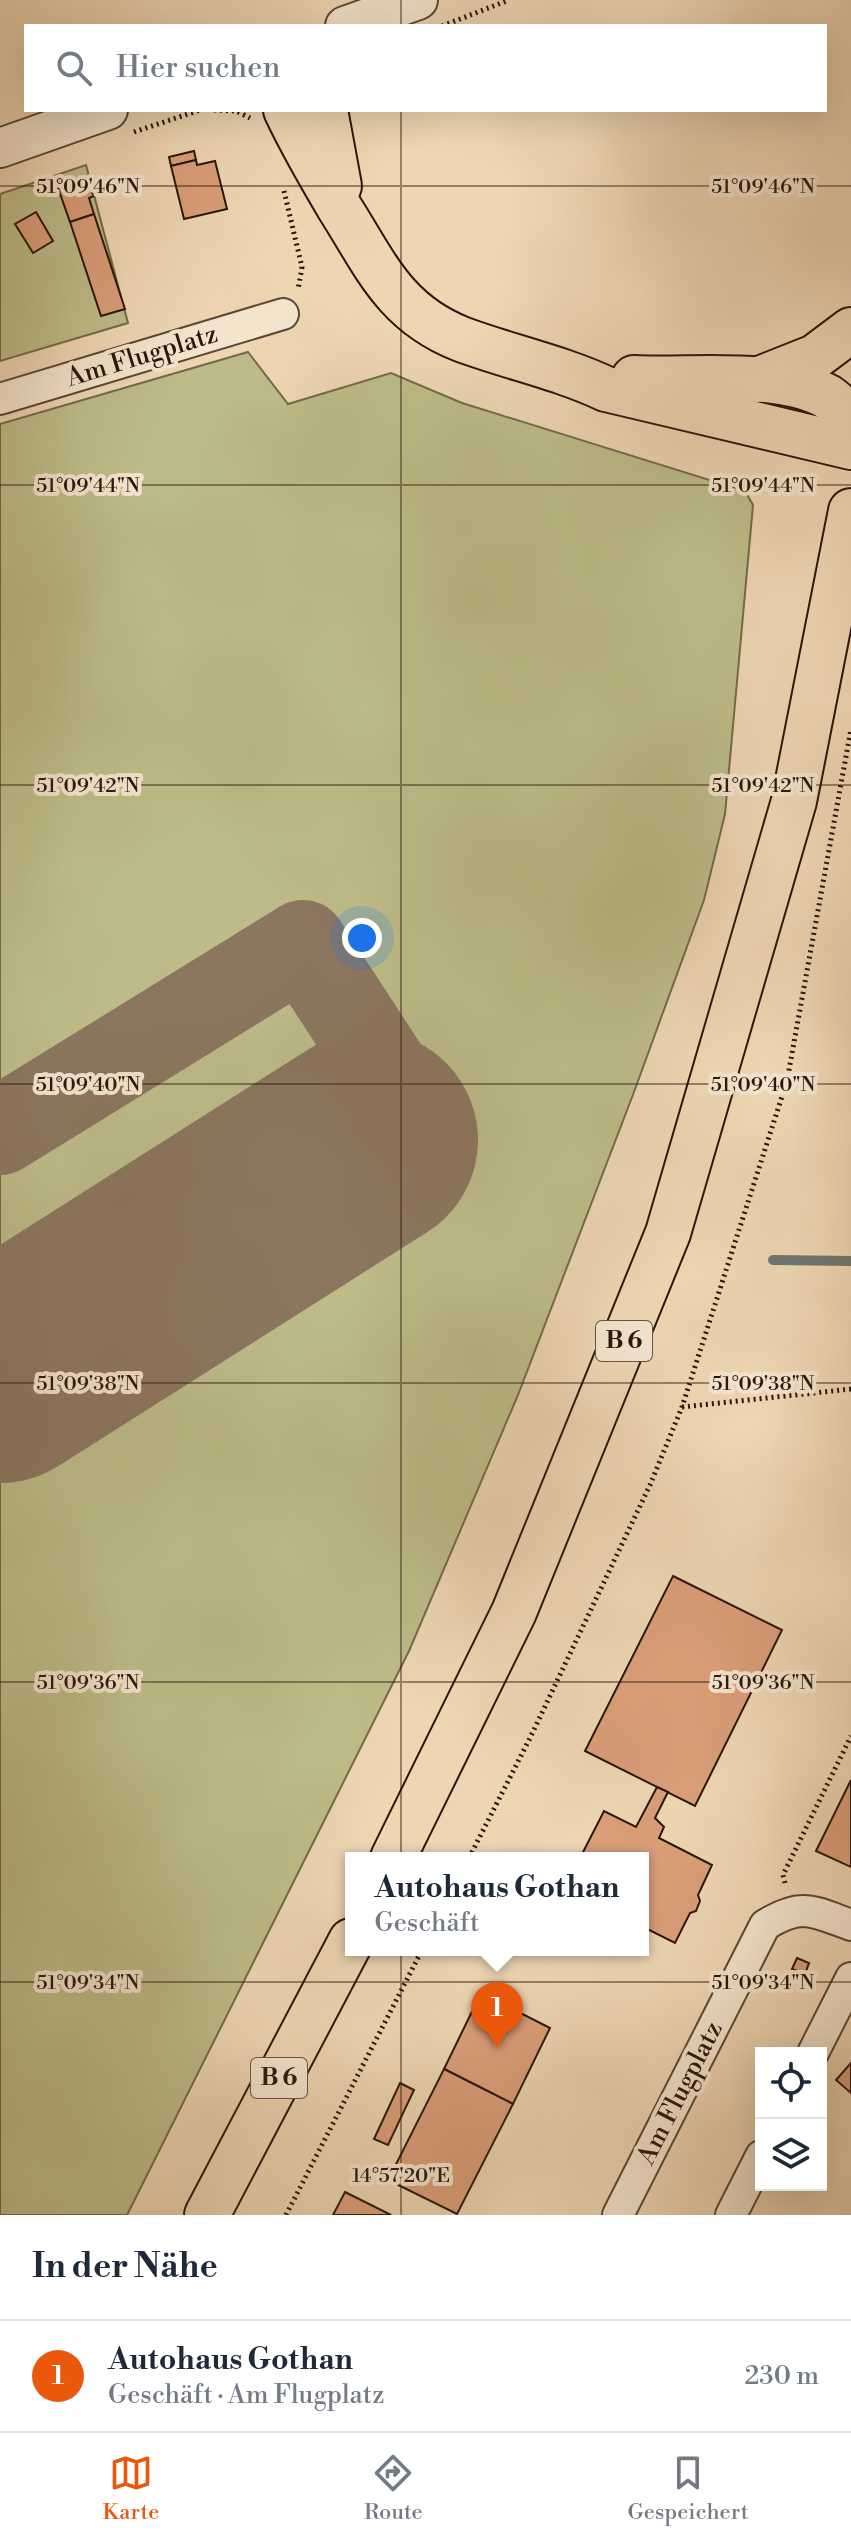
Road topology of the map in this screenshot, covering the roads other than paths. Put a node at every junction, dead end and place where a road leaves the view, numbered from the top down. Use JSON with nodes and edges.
{"nodes":[{"id":1,"x":418,"y":0,"type":"edge"},
{"id":2,"x":351,"y":24,"type":"edge"},
{"id":3,"x":102,"y":112,"type":"edge"},
{"id":4,"x":287,"y":112,"type":"edge"},
{"id":5,"x":325,"y":112,"type":"edge"},
{"id":6,"x":0,"y":148,"type":"edge"},
{"id":7,"x":341,"y":208,"type":"junction"},
{"id":8,"x":283,"y":314,"type":"dead end"},
{"id":9,"x":851,"y":330,"type":"edge"},
{"id":10,"x":572,"y":373,"type":"junction"},
{"id":11,"x":757,"y":380,"type":"junction"},
{"id":12,"x":0,"y":399,"type":"edge"},
{"id":13,"x":851,"y":419,"type":"edge"},
{"id":14,"x":851,"y":447,"type":"edge"},
{"id":15,"x":851,"y":511,"type":"edge"},
{"id":16,"x":396,"y":1852,"type":"edge"},
{"id":17,"x":851,"y":1925,"type":"edge"},
{"id":18,"x":345,"y":1952,"type":"edge"},
{"id":19,"x":851,"y":1978,"type":"edge"},
{"id":20,"x":816,"y":2047,"type":"edge"},
{"id":21,"x":755,"y":2168,"type":"edge"},
{"id":22,"x":207,"y":2215,"type":"edge"},
{"id":23,"x":618,"y":2215,"type":"edge"},
{"id":24,"x":731,"y":2215,"type":"edge"}],
"edges":[{"from":1,"to":2,"type":"street"},
{"from":3,"to":6,"type":"street"},
{"from":4,"to":7,"type":"main road"},
{"from":5,"to":7,"type":"main road"},
{"from":7,"to":10,"type":"main road"},
{"from":8,"to":12,"type":"street","name":"Am Flugplatz"},
{"from":9,"to":11,"type":"main road"},
{"from":10,"to":11,"type":"main road"},
{"from":10,"to":14,"type":"main road"},
{"from":11,"to":13,"type":"main road"},
{"from":15,"to":16,"type":"main road","number":"B 6"},
{"from":17,"to":23,"type":"street","name":"Am Flugplatz"},
{"from":18,"to":22,"type":"main road","number":"B 6"},
{"from":19,"to":20,"type":"street"},
{"from":21,"to":24,"type":"street"}]}
